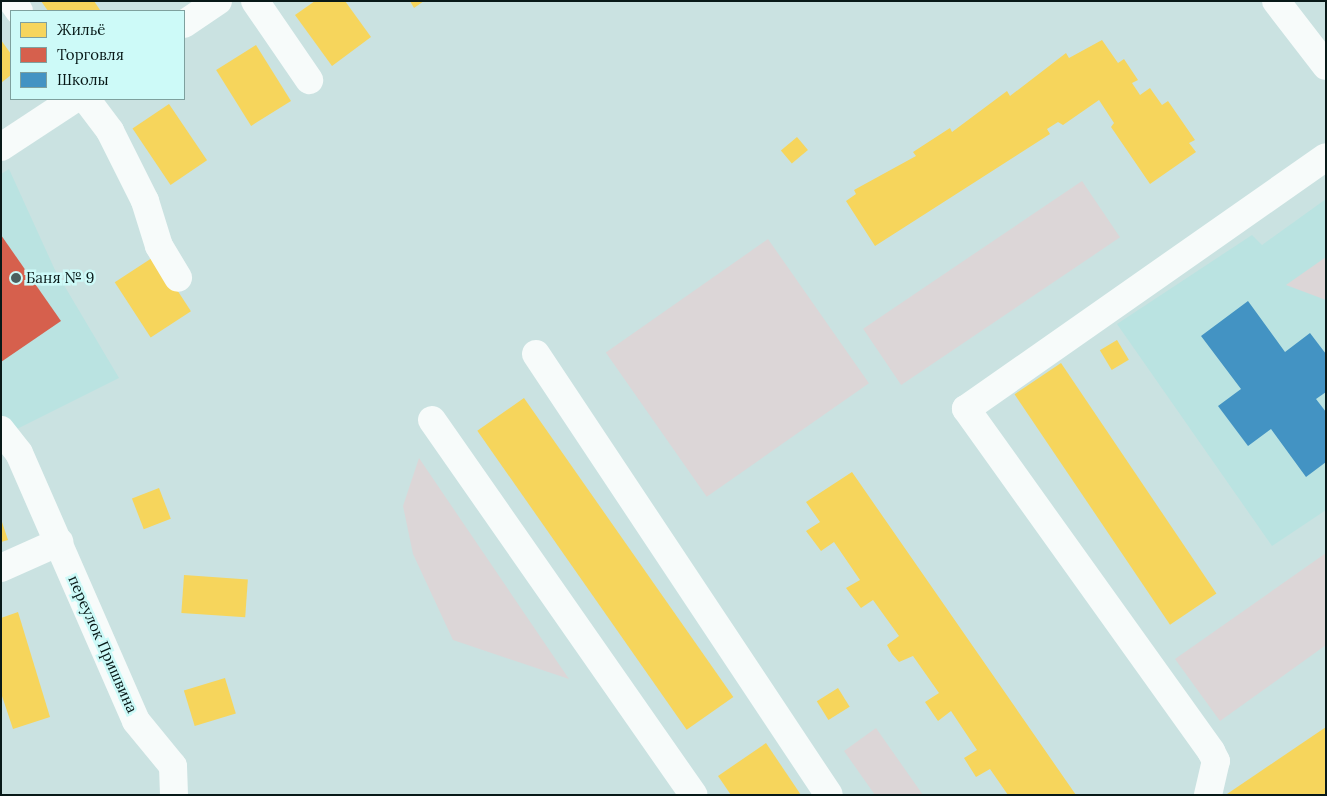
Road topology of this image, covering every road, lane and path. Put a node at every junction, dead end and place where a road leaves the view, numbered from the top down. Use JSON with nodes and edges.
{"nodes":[{"id":1,"x":218,"y":1,"type":"edge"},
{"id":2,"x":255,"y":1,"type":"edge"},
{"id":3,"x":1276,"y":1,"type":"edge"},
{"id":4,"x":185,"y":23,"type":"edge"},
{"id":5,"x":1322,"y":63,"type":"edge"},
{"id":6,"x":309,"y":80,"type":"dead end"},
{"id":7,"x":72,"y":100,"type":"edge"},
{"id":8,"x":87,"y":100,"type":"edge"},
{"id":9,"x":1,"y":147,"type":"edge"},
{"id":10,"x":1326,"y":157,"type":"edge"},
{"id":11,"x":178,"y":278,"type":"dead end"},
{"id":12,"x":536,"y":354,"type":"dead end"},
{"id":13,"x":432,"y":420,"type":"dead end"},
{"id":14,"x":1,"y":430,"type":"edge"},
{"id":15,"x":59,"y":542,"type":"junction"},
{"id":16,"x":1,"y":568,"type":"edge"},
{"id":17,"x":174,"y":795,"type":"edge"},
{"id":18,"x":694,"y":795,"type":"edge"},
{"id":19,"x":829,"y":795,"type":"edge"},
{"id":20,"x":1208,"y":795,"type":"edge"}],
"edges":[{"from":1,"to":4,"type":"street"},
{"from":2,"to":6,"type":"street"},
{"from":3,"to":5,"type":"street"},
{"from":7,"to":9,"type":"street"},
{"from":8,"to":11,"type":"street"},
{"from":10,"to":20,"type":"street"},
{"from":12,"to":19,"type":"street"},
{"from":13,"to":18,"type":"street"},
{"from":14,"to":15,"type":"street","name":"переулок Пришвина"},
{"from":15,"to":16,"type":"street"},
{"from":15,"to":17,"type":"street","name":"переулок Пришвина"}]}
